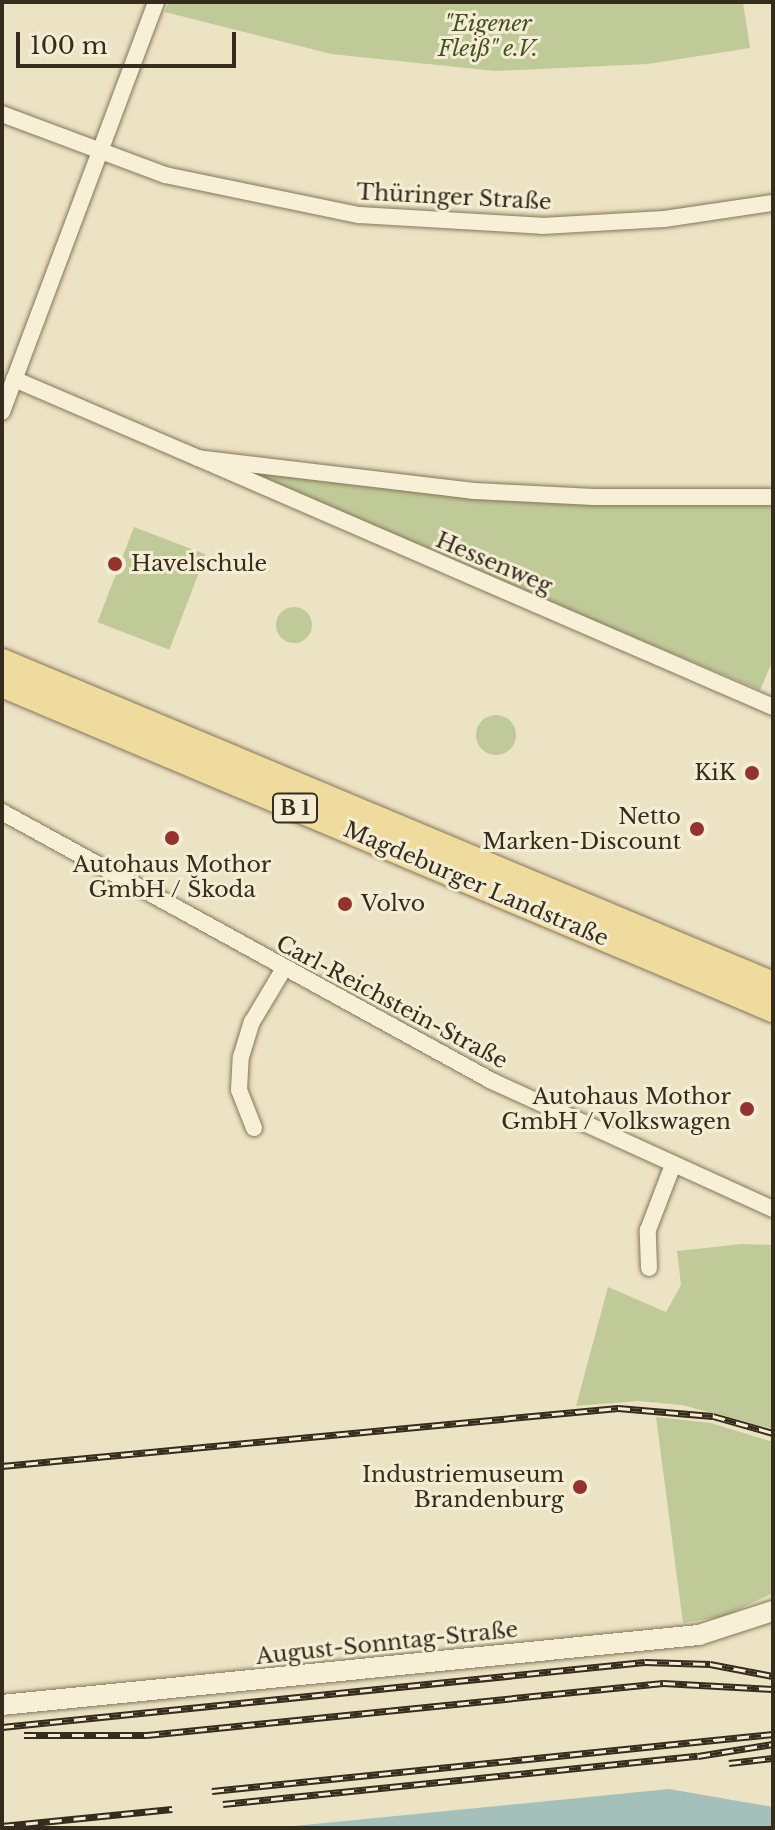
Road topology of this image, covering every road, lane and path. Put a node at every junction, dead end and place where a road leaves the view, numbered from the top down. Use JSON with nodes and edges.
{"nodes":[{"id":1,"x":156,"y":2,"type":"edge"},
{"id":2,"x":2,"y":114,"type":"edge"},
{"id":3,"x":98,"y":153,"type":"junction"},
{"id":4,"x":773,"y":203,"type":"edge"},
{"id":5,"x":14,"y":379,"type":"junction"},
{"id":6,"x":2,"y":412,"type":"edge"},
{"id":7,"x":198,"y":458,"type":"junction"},
{"id":8,"x":773,"y":497,"type":"edge"},
{"id":9,"x":2,"y":662,"type":"edge"},
{"id":10,"x":2,"y":684,"type":"edge"},
{"id":11,"x":773,"y":707,"type":"edge"},
{"id":12,"x":2,"y":812,"type":"edge"},
{"id":13,"x":283,"y":970,"type":"junction"},
{"id":14,"x":773,"y":985,"type":"edge"},
{"id":15,"x":773,"y":1009,"type":"edge"},
{"id":16,"x":254,"y":1128,"type":"dead end"},
{"id":17,"x":673,"y":1165,"type":"junction"},
{"id":18,"x":773,"y":1209,"type":"edge"},
{"id":19,"x":649,"y":1268,"type":"dead end"},
{"id":20,"x":773,"y":1611,"type":"edge"},
{"id":21,"x":2,"y":1705,"type":"edge"}],
"edges":[{"from":1,"to":3,"type":"street"},
{"from":2,"to":3,"type":"street","name":"Thüringer Straße"},
{"from":3,"to":4,"type":"street","name":"Thüringer Straße"},
{"from":3,"to":5,"type":"street"},
{"from":5,"to":6,"type":"street"},
{"from":5,"to":7,"type":"street","name":"Hessenweg"},
{"from":7,"to":8,"type":"street","name":"Hessenweg"},
{"from":7,"to":11,"type":"street","name":"Hessenweg"},
{"from":9,"to":14,"type":"main road","name":"Magdeburger Landstraße","number":"B 1"},
{"from":10,"to":15,"type":"main road","name":"Magdeburger Landstraße","number":"B 1"},
{"from":12,"to":13,"type":"street","name":"Carl-Reichstein-Straße"},
{"from":13,"to":16,"type":"street"},
{"from":13,"to":17,"type":"street","name":"Carl-Reichstein-Straße"},
{"from":17,"to":18,"type":"street","name":"Carl-Reichstein-Straße"},
{"from":17,"to":19,"type":"street"},
{"from":20,"to":21,"type":"street","name":"August-Sonntag-Straße"}]}
